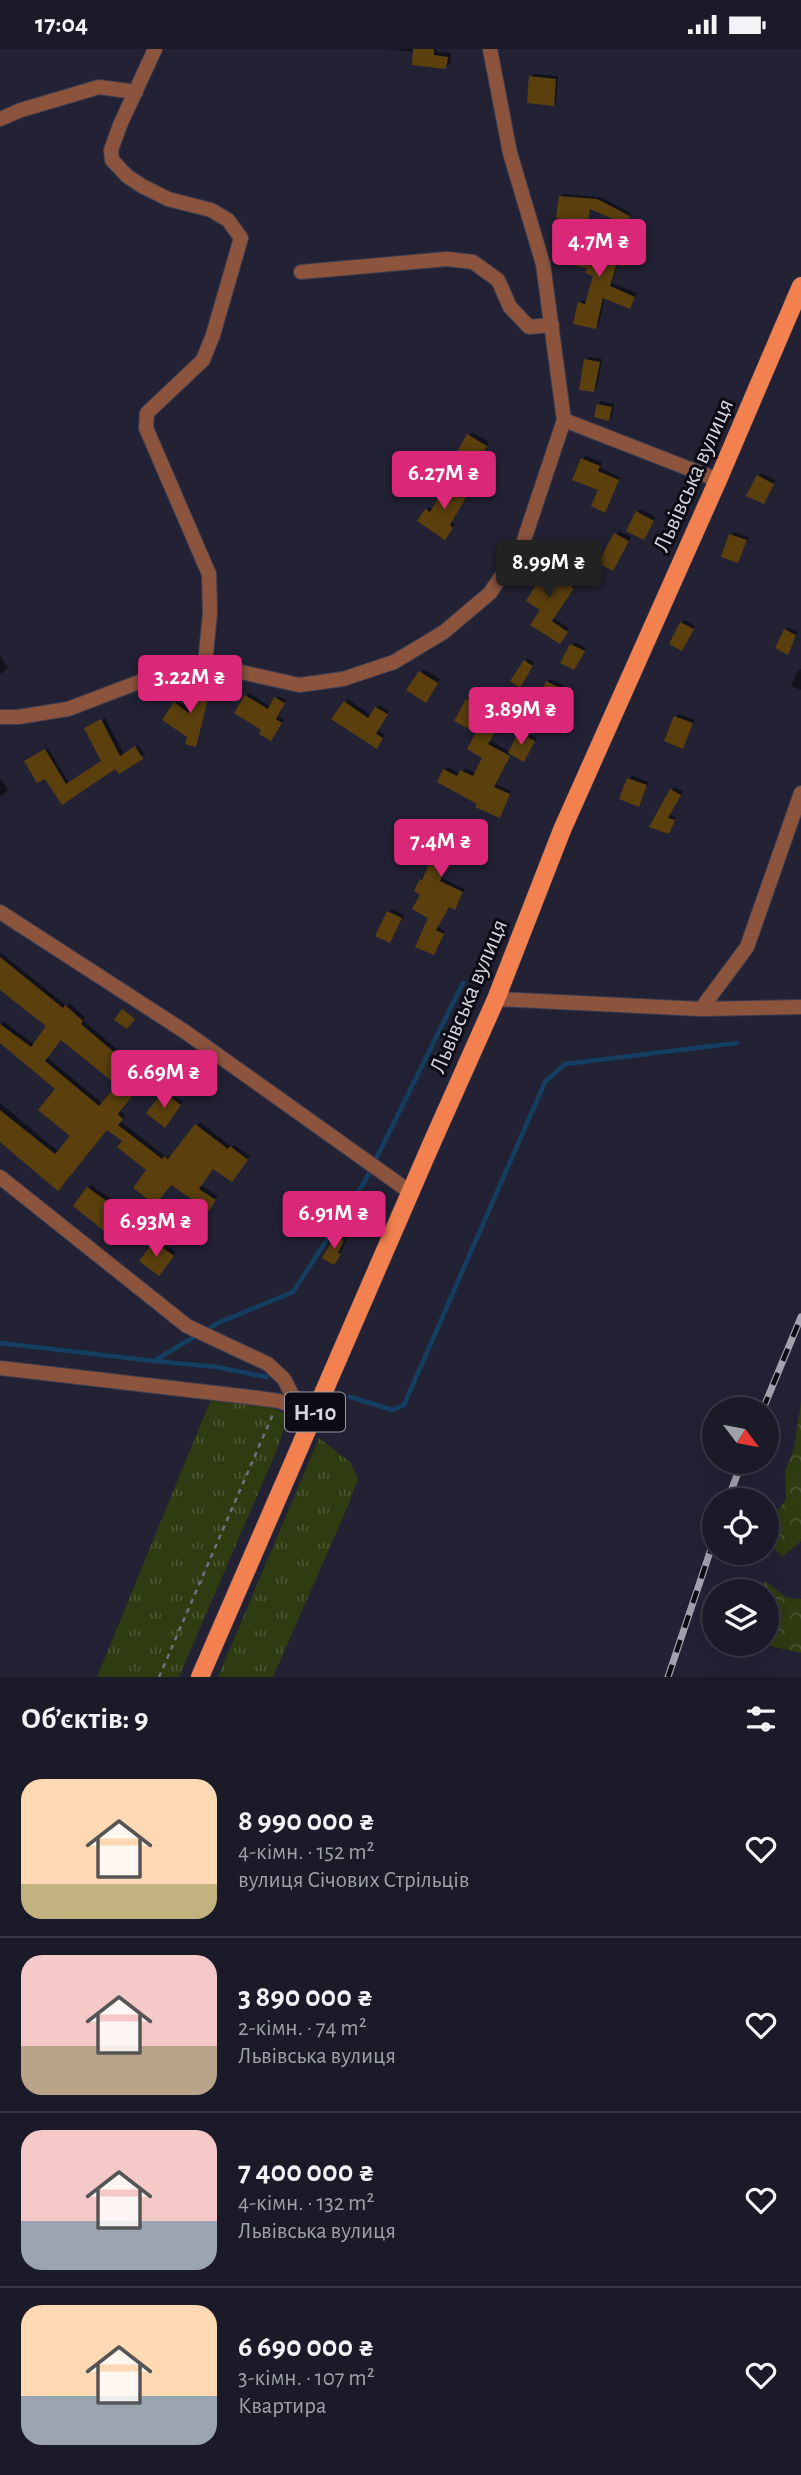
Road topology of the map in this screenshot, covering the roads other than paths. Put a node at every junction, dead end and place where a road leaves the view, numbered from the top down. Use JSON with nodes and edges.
{"nodes":[{"id":1,"x":155,"y":49,"type":"edge"},
{"id":2,"x":490,"y":49,"type":"edge"},
{"id":3,"x":136,"y":92,"type":"junction"},
{"id":4,"x":0,"y":119,"type":"edge"},
{"id":5,"x":301,"y":272,"type":"dead end"},
{"id":6,"x":801,"y":286,"type":"edge"},
{"id":7,"x":551,"y":325,"type":"junction"},
{"id":8,"x":564,"y":421,"type":"junction"},
{"id":9,"x":718,"y":479,"type":"junction"},
{"id":10,"x":205,"y":664,"type":"junction"},
{"id":11,"x":0,"y":717,"type":"edge"},
{"id":12,"x":801,"y":793,"type":"edge"},
{"id":13,"x":0,"y":912,"type":"edge"},
{"id":14,"x":496,"y":999,"type":"junction"},
{"id":15,"x":801,"y":1007,"type":"edge"},
{"id":16,"x":701,"y":1009,"type":"junction"},
{"id":17,"x":2,"y":1182,"type":"edge"},
{"id":18,"x":410,"y":1192,"type":"junction"},
{"id":19,"x":0,"y":1368,"type":"edge"},
{"id":20,"x":314,"y":1414,"type":"junction"},
{"id":21,"x":200,"y":1677,"type":"edge"}],
"edges":[{"from":1,"to":3,"type":"street"},
{"from":2,"to":7,"type":"street"},
{"from":3,"to":4,"type":"street"},
{"from":3,"to":10,"type":"street"},
{"from":5,"to":7,"type":"street"},
{"from":6,"to":9,"type":"main road","name":"Львівська вулиця","number":"Н-10"},
{"from":7,"to":8,"type":"street"},
{"from":8,"to":9,"type":"street"},
{"from":8,"to":10,"type":"street"},
{"from":9,"to":14,"type":"main road","name":"Львівська вулиця","number":"Н-10"},
{"from":10,"to":11,"type":"street"},
{"from":12,"to":16,"type":"street"},
{"from":13,"to":18,"type":"street"},
{"from":14,"to":16,"type":"street"},
{"from":14,"to":18,"type":"main road","name":"Львівська вулиця","number":"Н-10"},
{"from":15,"to":16,"type":"street"},
{"from":17,"to":20,"type":"street"},
{"from":18,"to":20,"type":"main road","number":"Н-10"},
{"from":19,"to":20,"type":"street"},
{"from":20,"to":21,"type":"main road","number":"Н-10"}]}
